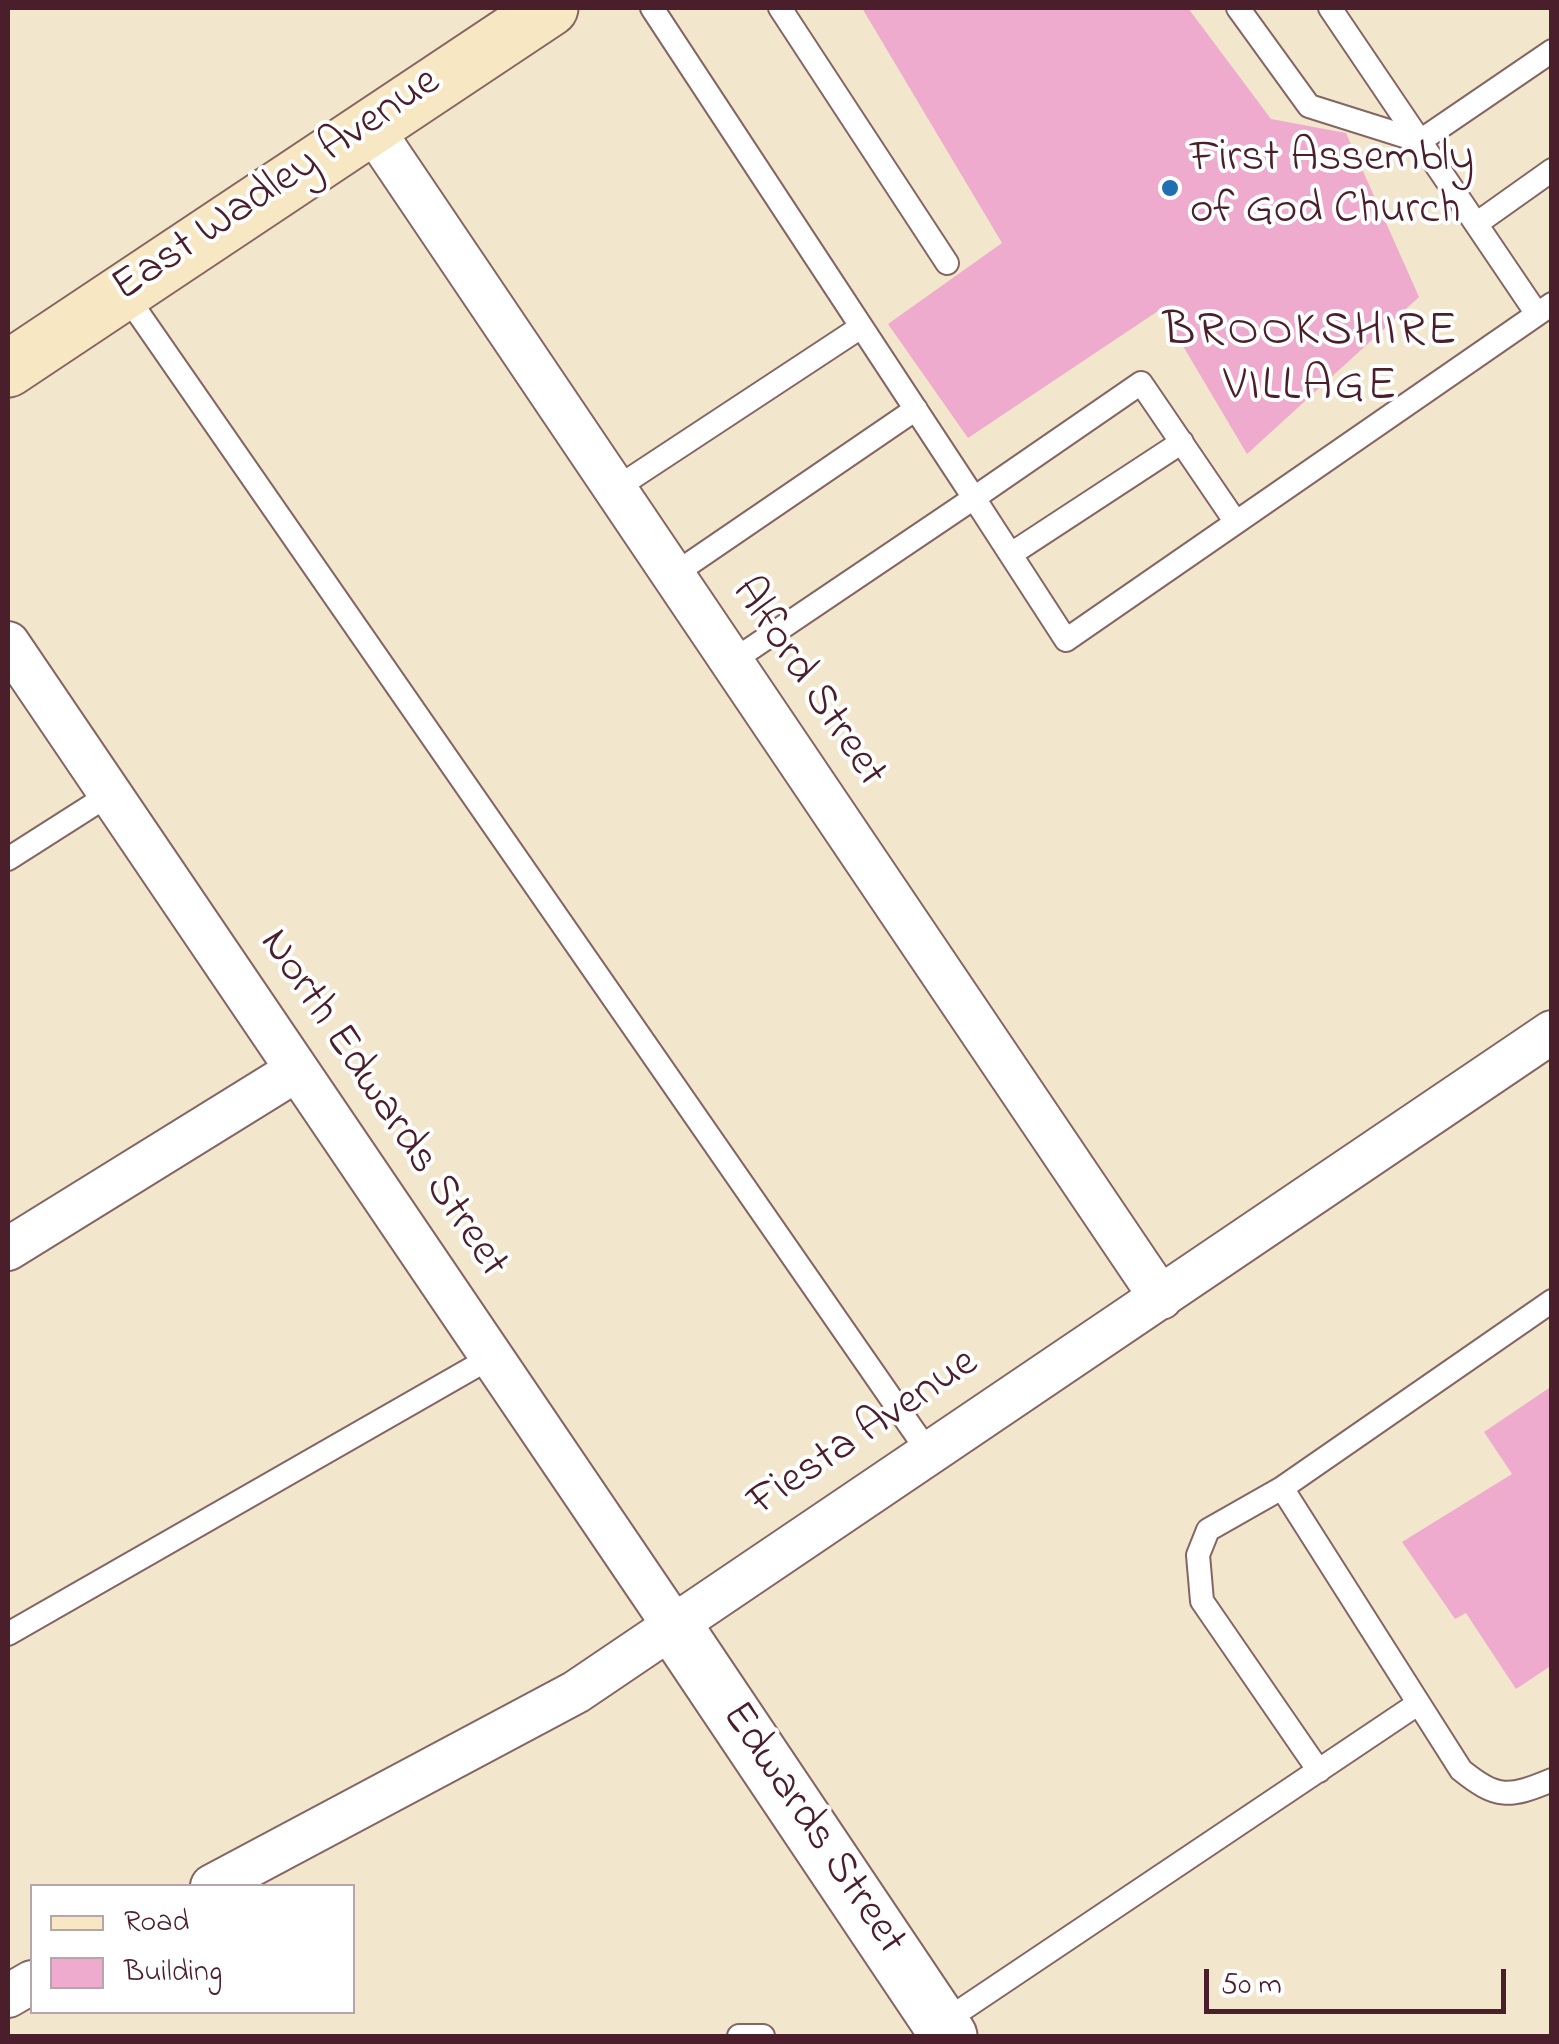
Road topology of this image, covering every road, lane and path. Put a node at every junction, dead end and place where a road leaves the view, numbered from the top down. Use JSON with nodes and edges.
{"nodes":[{"id":1,"x":550,"y":8,"type":"edge"},
{"id":2,"x":652,"y":8,"type":"edge"},
{"id":3,"x":780,"y":8,"type":"edge"},
{"id":4,"x":1238,"y":8,"type":"edge"},
{"id":5,"x":1330,"y":8,"type":"edge"},
{"id":6,"x":1552,"y":51,"type":"edge"},
{"id":7,"x":369,"y":124,"type":"junction"},
{"id":8,"x":1420,"y":140,"type":"junction"},
{"id":9,"x":1552,"y":170,"type":"edge"},
{"id":10,"x":1476,"y":224,"type":"junction"},
{"id":11,"x":947,"y":263,"type":"dead end"},
{"id":12,"x":124,"y":290,"type":"junction"},
{"id":13,"x":1544,"y":309,"type":"edge"},
{"id":14,"x":862,"y":326,"type":"junction"},
{"id":15,"x":8,"y":368,"type":"edge"},
{"id":16,"x":916,"y":409,"type":"junction"},
{"id":17,"x":1182,"y":442,"type":"junction"},
{"id":18,"x":615,"y":490,"type":"junction"},
{"id":19,"x":974,"y":498,"type":"junction"},
{"id":20,"x":1235,"y":521,"type":"junction"},
{"id":21,"x":1011,"y":554,"type":"junction"},
{"id":22,"x":672,"y":575,"type":"junction"},
{"id":23,"x":8,"y":643,"type":"edge"},
{"id":24,"x":731,"y":662,"type":"junction"},
{"id":25,"x":110,"y":794,"type":"junction"},
{"id":26,"x":8,"y":859,"type":"edge"},
{"id":27,"x":1552,"y":1032,"type":"edge"},
{"id":28,"x":297,"y":1070,"type":"junction"},
{"id":29,"x":8,"y":1249,"type":"edge"},
{"id":30,"x":1162,"y":1298,"type":"junction"},
{"id":31,"x":1552,"y":1301,"type":"edge"},
{"id":32,"x":490,"y":1358,"type":"junction"},
{"id":33,"x":929,"y":1453,"type":"junction"},
{"id":34,"x":1282,"y":1488,"type":"junction"},
{"id":35,"x":672,"y":1623,"type":"junction"},
{"id":36,"x":8,"y":1634,"type":"edge"},
{"id":37,"x":1416,"y":1705,"type":"junction"},
{"id":38,"x":1319,"y":1771,"type":"junction"},
{"id":39,"x":1552,"y":1780,"type":"edge"},
{"id":40,"x":216,"y":1884,"type":"edge"},
{"id":41,"x":30,"y":1983,"type":"edge"},
{"id":42,"x":8,"y":1996,"type":"edge"},
{"id":43,"x":945,"y":2030,"type":"edge"},
{"id":44,"x":738,"y":2036,"type":"edge"},
{"id":45,"x":763,"y":2036,"type":"edge"}],
"edges":[{"from":1,"to":7,"type":"main road","name":"East Wadley Avenue"},
{"from":2,"to":14,"type":"lane"},
{"from":3,"to":11,"type":"lane"},
{"from":4,"to":8,"type":"lane"},
{"from":5,"to":8,"type":"lane"},
{"from":6,"to":8,"type":"lane"},
{"from":7,"to":12,"type":"main road","name":"East Wadley Avenue"},
{"from":7,"to":18,"type":"street","name":"Alford Street"},
{"from":8,"to":10,"type":"lane"},
{"from":9,"to":10,"type":"lane"},
{"from":10,"to":13,"type":"lane"},
{"from":12,"to":15,"type":"main road","name":"East Wadley Avenue"},
{"from":12,"to":33,"type":"lane"},
{"from":13,"to":20,"type":"lane"},
{"from":14,"to":16,"type":"lane"},
{"from":14,"to":18,"type":"lane"},
{"from":16,"to":19,"type":"lane"},
{"from":16,"to":22,"type":"lane"},
{"from":17,"to":19,"type":"lane"},
{"from":17,"to":20,"type":"lane"},
{"from":17,"to":21,"type":"lane"},
{"from":18,"to":22,"type":"street","name":"Alford Street"},
{"from":19,"to":21,"type":"lane"},
{"from":19,"to":24,"type":"lane"},
{"from":20,"to":21,"type":"lane"},
{"from":22,"to":24,"type":"street","name":"Alford Street"},
{"from":23,"to":25,"type":"street","name":"North Edwards Street"},
{"from":24,"to":30,"type":"street","name":"Alford Street"},
{"from":25,"to":26,"type":"lane"},
{"from":25,"to":28,"type":"street","name":"North Edwards Street"},
{"from":27,"to":30,"type":"street","name":"Fiesta Avenue"},
{"from":28,"to":29,"type":"street"},
{"from":28,"to":32,"type":"street","name":"North Edwards Street"},
{"from":30,"to":33,"type":"street","name":"Fiesta Avenue"},
{"from":31,"to":34,"type":"lane"},
{"from":32,"to":35,"type":"street","name":"North Edwards Street"},
{"from":32,"to":36,"type":"lane"},
{"from":33,"to":35,"type":"street","name":"Fiesta Avenue"},
{"from":34,"to":37,"type":"lane"},
{"from":34,"to":38,"type":"lane"},
{"from":35,"to":40,"type":"street","name":"Fiesta Avenue"},
{"from":35,"to":43,"type":"street","name":"Edwards Street"},
{"from":37,"to":38,"type":"lane"},
{"from":37,"to":39,"type":"lane"},
{"from":38,"to":43,"type":"lane"},
{"from":41,"to":42,"type":"street"},
{"from":44,"to":45,"type":"lane"}]}
